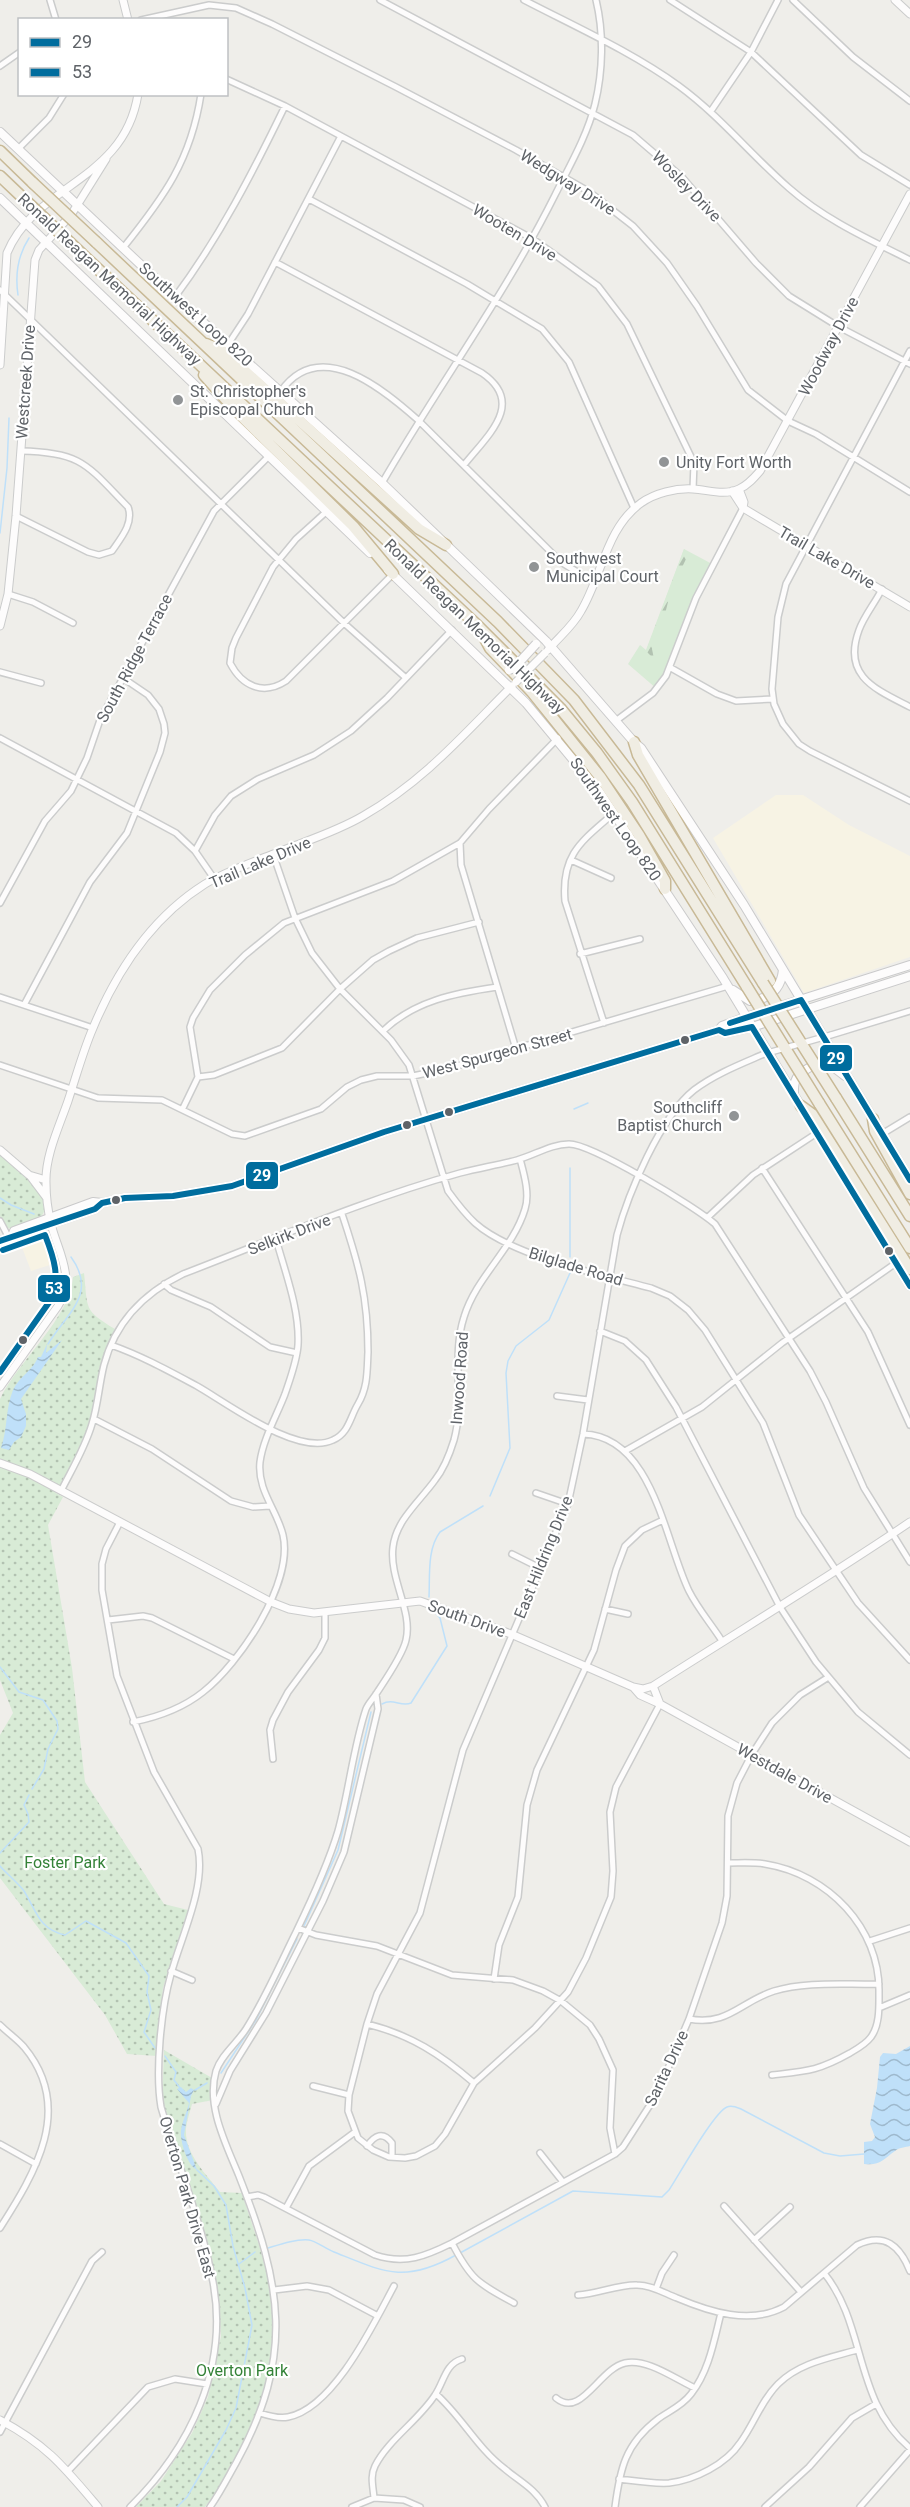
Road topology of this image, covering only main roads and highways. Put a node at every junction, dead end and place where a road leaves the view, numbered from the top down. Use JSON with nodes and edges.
{"nodes":[{"id":1,"x":0,"y":132,"type":"edge"},
{"id":2,"x":0,"y":151,"type":"edge"},
{"id":3,"x":0,"y":176,"type":"edge"},
{"id":4,"x":0,"y":198,"type":"edge"},
{"id":5,"x":199,"y":341,"type":"junction"},
{"id":6,"x":199,"y":364,"type":"junction"},
{"id":7,"x":446,"y":545,"type":"junction"},
{"id":8,"x":393,"y":574,"type":"junction"},
{"id":9,"x":478,"y":626,"type":"junction"},
{"id":10,"x":535,"y":631,"type":"junction"},
{"id":11,"x":484,"y":662,"type":"junction"},
{"id":12,"x":634,"y":742,"type":"junction"},
{"id":13,"x":665,"y":888,"type":"junction"},
{"id":14,"x":910,"y":964,"type":"edge"},
{"id":15,"x":783,"y":969,"type":"junction"},
{"id":16,"x":910,"y":976,"type":"edge"},
{"id":17,"x":725,"y":982,"type":"junction"},
{"id":18,"x":766,"y":982,"type":"junction"},
{"id":19,"x":801,"y":1000,"type":"junction"},
{"id":20,"x":807,"y":1009,"type":"junction"},
{"id":21,"x":746,"y":1017,"type":"junction"},
{"id":22,"x":752,"y":1027,"type":"junction"},
{"id":23,"x":719,"y":1030,"type":"junction"},
{"id":24,"x":850,"y":1080,"type":"junction"},
{"id":25,"x":794,"y":1093,"type":"junction"},
{"id":26,"x":801,"y":1106,"type":"junction"},
{"id":27,"x":873,"y":1119,"type":"junction"},
{"id":28,"x":910,"y":1180,"type":"edge"},
{"id":29,"x":910,"y":1194,"type":"edge"},
{"id":30,"x":910,"y":1216,"type":"edge"},
{"id":31,"x":7,"y":1238,"type":"edge"},
{"id":32,"x":910,"y":1248,"type":"edge"},
{"id":33,"x":910,"y":1269,"type":"edge"},
{"id":34,"x":910,"y":1286,"type":"edge"}],
"edges":[{"from":1,"to":7,"type":"main road","name":"Southwest Loop 820"},
{"from":2,"to":5,"type":"highway","name":"Ronald Reagan Memorial Highway","bridge":true},
{"from":3,"to":6,"type":"highway","name":"Ronald Reagan Memorial Highway","bridge":true},
{"from":4,"to":8,"type":"main road","name":"Southwest Loop 820"},
{"from":5,"to":7,"type":"highway"},
{"from":5,"to":18,"type":"highway","name":"Ronald Reagan Memorial Highway"},
{"from":6,"to":8,"type":"highway"},
{"from":6,"to":9,"type":"highway","name":"Ronald Reagan Memorial Highway"},
{"from":7,"to":10,"type":"main road","name":"Southwest Loop 820"},
{"from":8,"to":11,"type":"main road","name":"Southwest Loop 820"},
{"from":9,"to":13,"type":"highway"},
{"from":9,"to":32,"type":"highway","name":"Ronald Reagan Memorial Highway","bridge":true},
{"from":10,"to":11,"type":"main road","bridge":true},
{"from":10,"to":12,"type":"main road","name":"Southwest Loop 820"},
{"from":11,"to":13,"type":"main road","name":"Southwest Loop 820"},
{"from":12,"to":15,"type":"main road","name":"Southwest Loop 820"},
{"from":12,"to":18,"type":"highway"},
{"from":13,"to":17,"type":"main road","name":"Southwest Loop 820"},
{"from":14,"to":19,"type":"main road"},
{"from":15,"to":17,"type":"main road"},
{"from":15,"to":19,"type":"main road","name":"Southwest Loop 820"},
{"from":16,"to":20,"type":"main road"},
{"from":17,"to":21,"type":"main road","name":"Southwest Loop 820"},
{"from":18,"to":30,"type":"highway","bridge":true},
{"from":19,"to":20,"type":"main road","name":"Southwest Loop 820"},
{"from":19,"to":21,"type":"main road"},
{"from":20,"to":22,"type":"main road"},
{"from":20,"to":24,"type":"main road","name":"Southwest Loop 820"},
{"from":21,"to":22,"type":"main road","name":"Southwest Loop 820"},
{"from":21,"to":23,"type":"main road"},
{"from":22,"to":23,"type":"main road"},
{"from":22,"to":25,"type":"main road","name":"Southwest Loop 820"},
{"from":23,"to":31,"type":"main road"},
{"from":24,"to":25,"type":"main road"},
{"from":24,"to":27,"type":"main road","name":"Southwest Loop 820"},
{"from":25,"to":26,"type":"main road","name":"Southwest Loop 820"},
{"from":26,"to":33,"type":"highway"},
{"from":26,"to":34,"type":"main road","name":"Southwest Loop 820"},
{"from":27,"to":28,"type":"main road","name":"Southwest Loop 820"},
{"from":27,"to":29,"type":"highway"}]}
